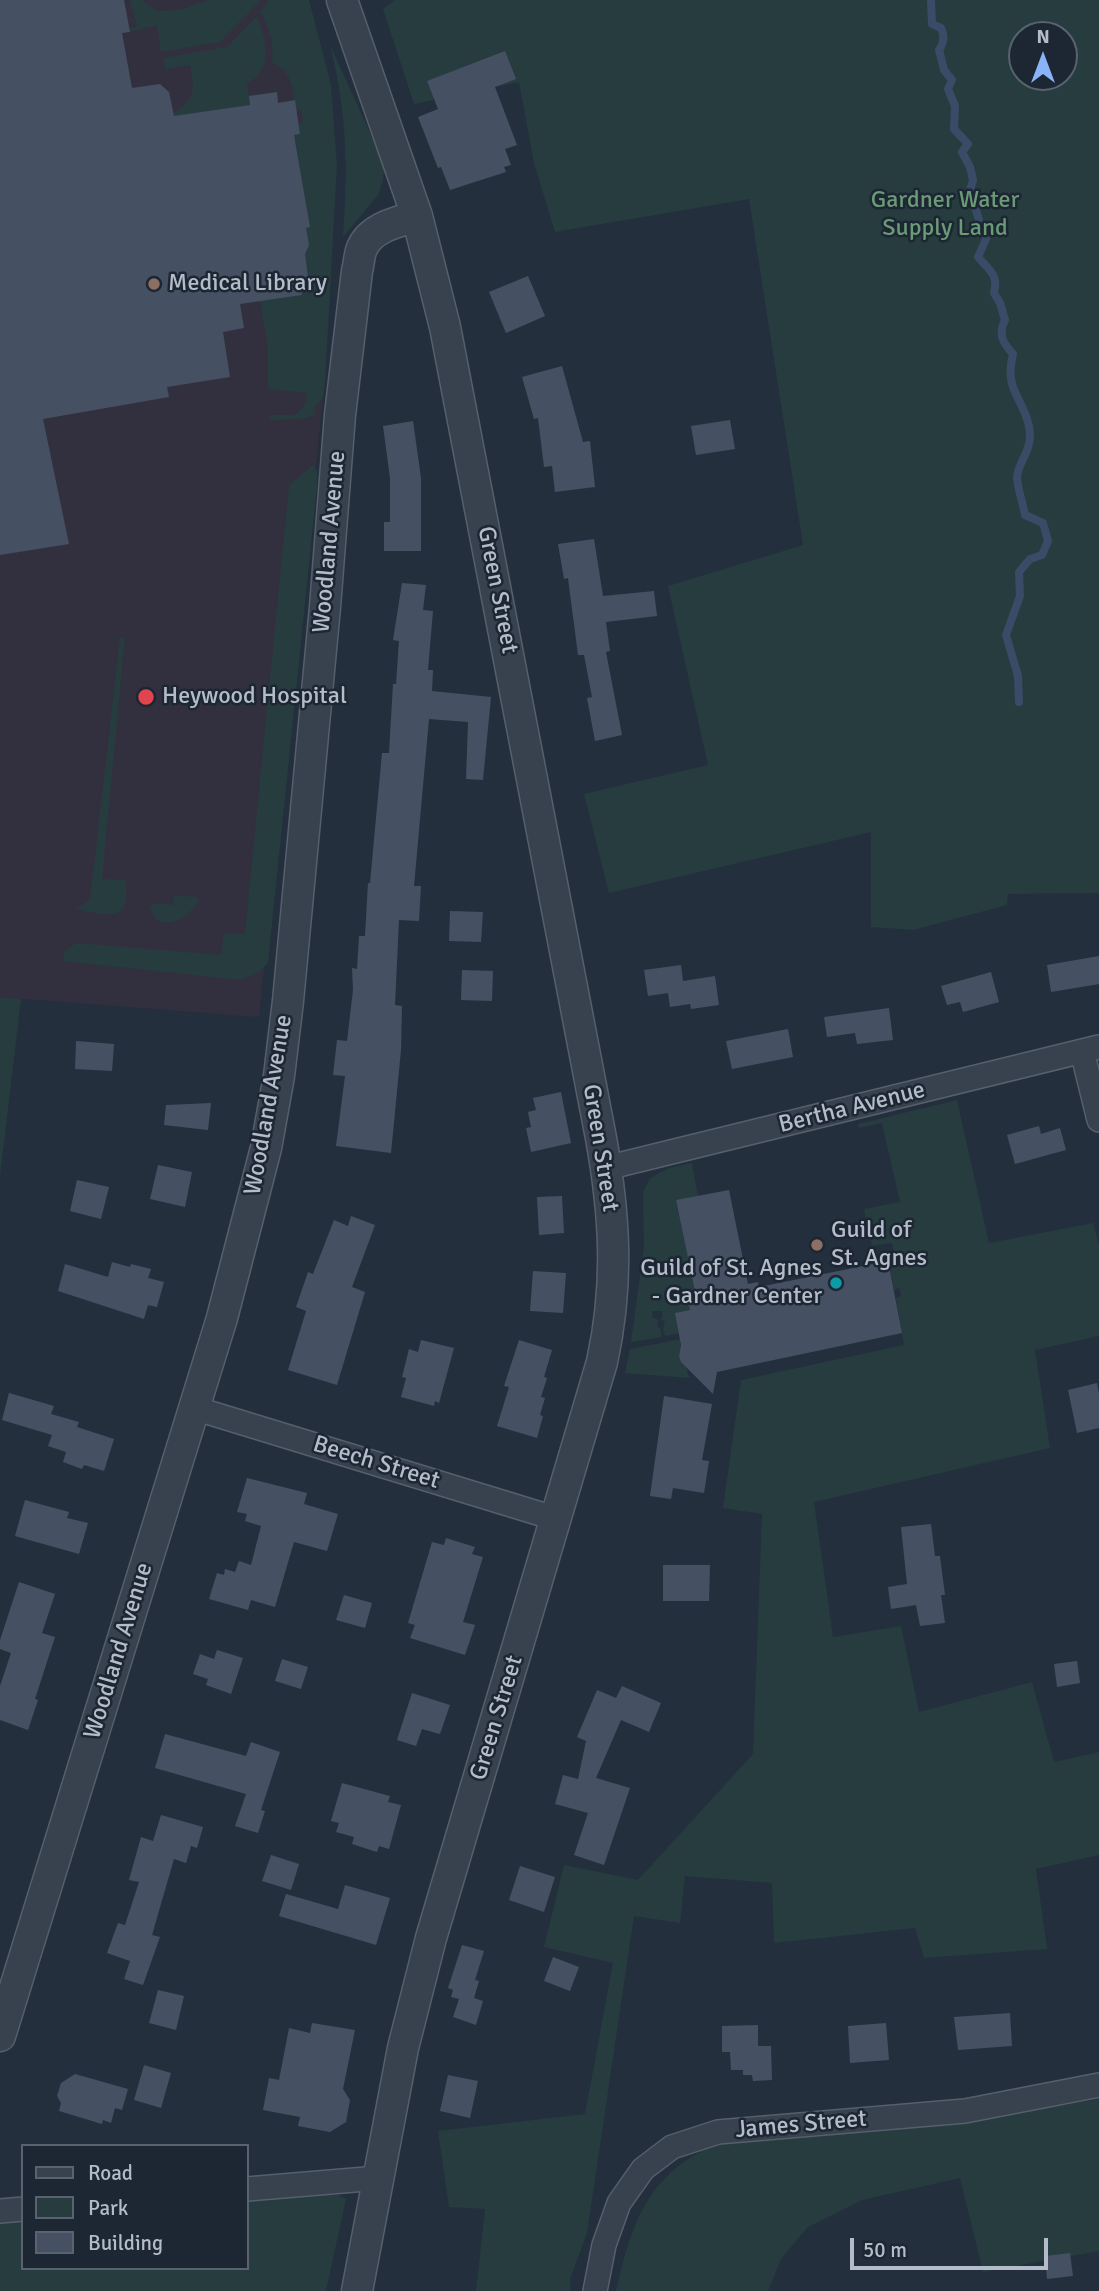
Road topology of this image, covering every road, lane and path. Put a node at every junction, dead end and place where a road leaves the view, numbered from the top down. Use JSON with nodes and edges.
{"nodes":[{"id":1,"x":342,"y":0,"type":"edge"},
{"id":2,"x":417,"y":216,"type":"junction"},
{"id":3,"x":1091,"y":1049,"type":"edge"},
{"id":4,"x":1099,"y":1120,"type":"edge"},
{"id":5,"x":606,"y":1168,"type":"junction"},
{"id":6,"x":194,"y":1408,"type":"junction"},
{"id":7,"x":557,"y":1519,"type":"junction"},
{"id":8,"x":0,"y":2036,"type":"edge"},
{"id":9,"x":1099,"y":2085,"type":"edge"},
{"id":10,"x":378,"y":2178,"type":"junction"},
{"id":11,"x":248,"y":2189,"type":"edge"},
{"id":12,"x":21,"y":2209,"type":"edge"},
{"id":13,"x":0,"y":2211,"type":"edge"},
{"id":14,"x":356,"y":2291,"type":"edge"},
{"id":15,"x":595,"y":2291,"type":"edge"}],
"edges":[{"from":1,"to":2,"type":"street","name":"Green Street"},
{"from":2,"to":5,"type":"street","name":"Green Street"},
{"from":2,"to":6,"type":"street","name":"Woodland Avenue"},
{"from":3,"to":4,"type":"street"},
{"from":3,"to":5,"type":"street","name":"Bertha Avenue"},
{"from":5,"to":7,"type":"street","name":"Green Street"},
{"from":6,"to":7,"type":"street","name":"Beech Street"},
{"from":6,"to":8,"type":"street","name":"Woodland Avenue"},
{"from":7,"to":10,"type":"street","name":"Green Street"},
{"from":9,"to":15,"type":"street","name":"James Street"},
{"from":10,"to":11,"type":"street"},
{"from":10,"to":14,"type":"street","name":"Green Street"},
{"from":12,"to":13,"type":"street"}]}
